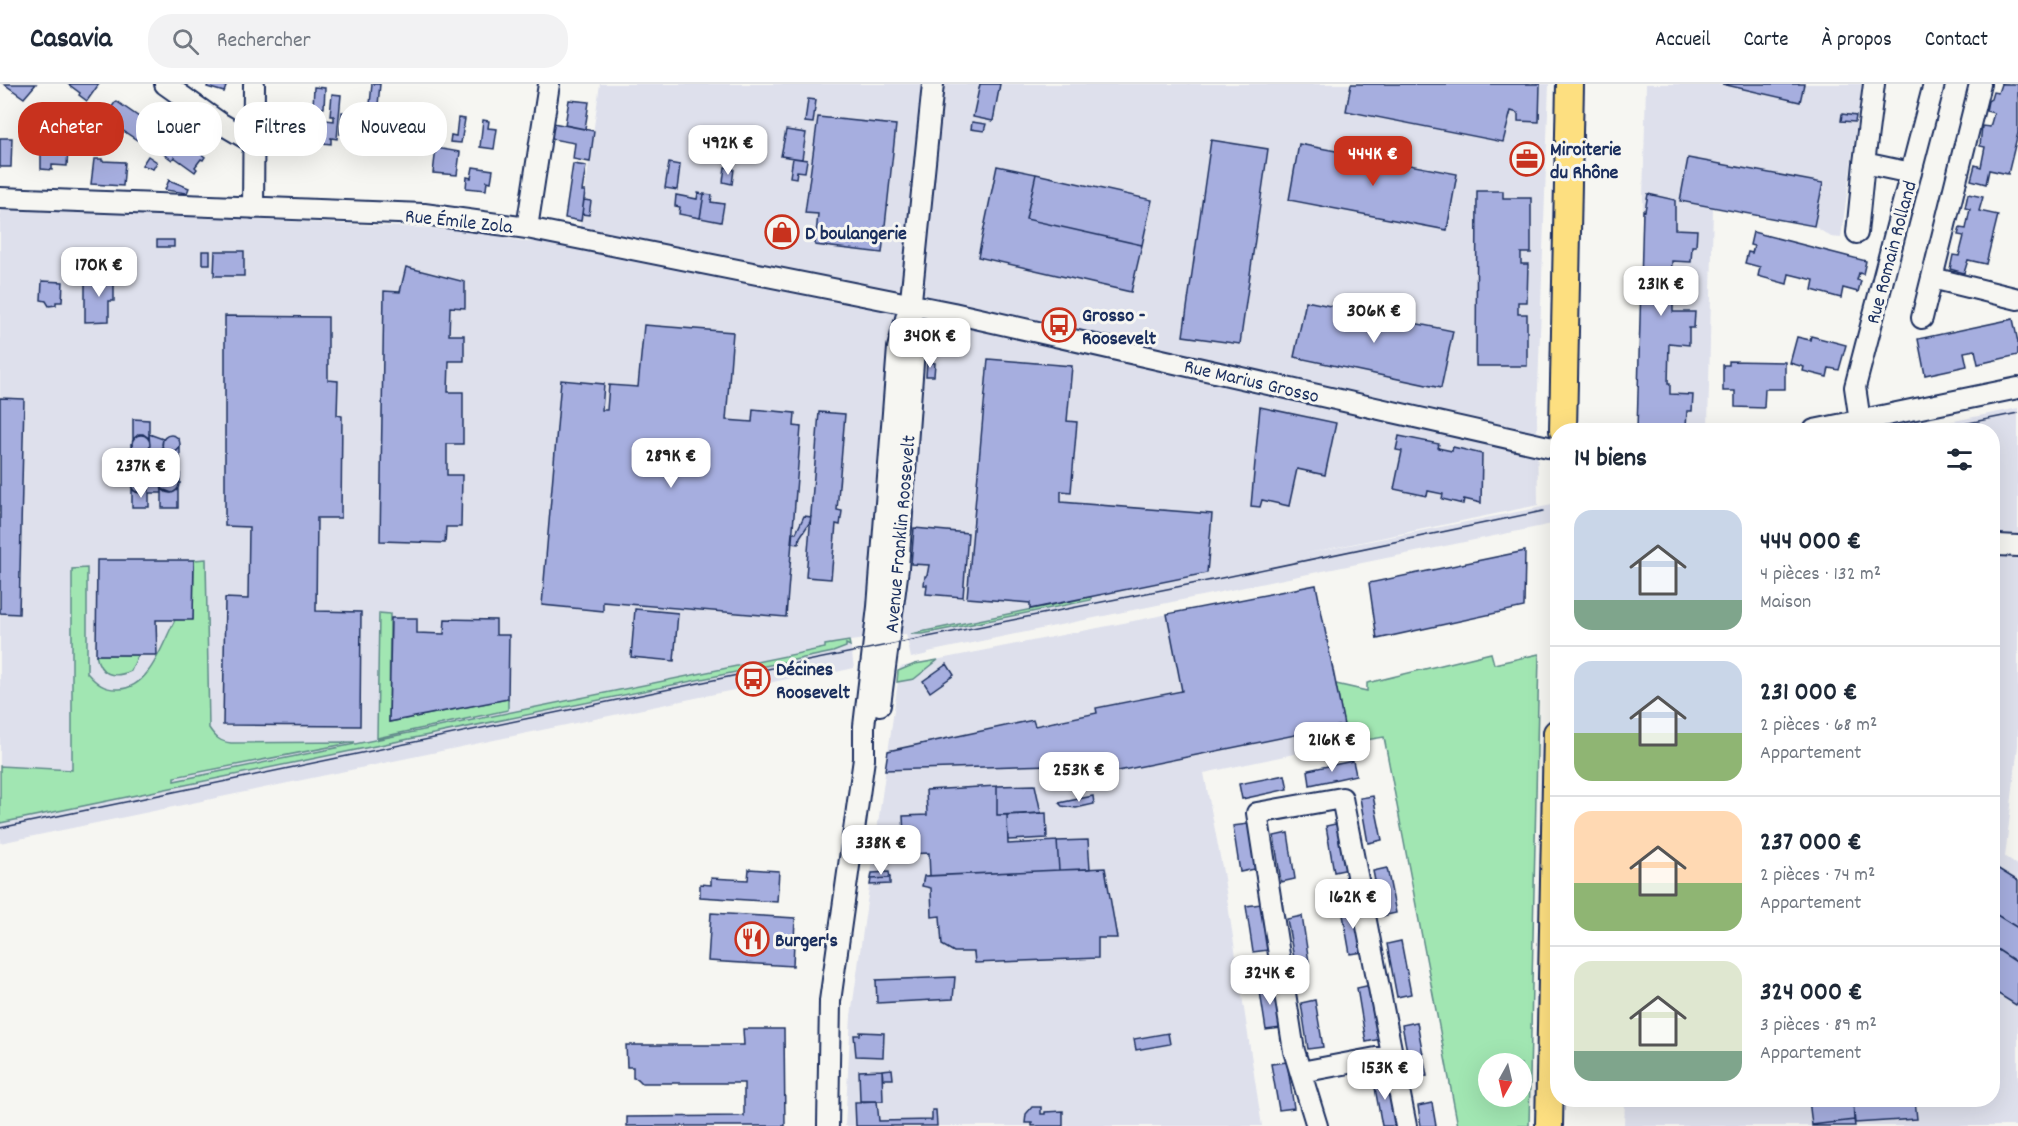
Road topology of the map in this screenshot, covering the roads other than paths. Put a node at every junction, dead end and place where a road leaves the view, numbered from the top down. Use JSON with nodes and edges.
{"nodes":[{"id":1,"x":165,"y":84,"type":"edge"},
{"id":2,"x":254,"y":84,"type":"edge"},
{"id":3,"x":549,"y":84,"type":"edge"},
{"id":4,"x":933,"y":84,"type":"edge"},
{"id":5,"x":1570,"y":84,"type":"edge"},
{"id":6,"x":1874,"y":84,"type":"edge"},
{"id":7,"x":1934,"y":84,"type":"edge"},
{"id":8,"x":1980,"y":84,"type":"edge"},
{"id":9,"x":254,"y":102,"type":"edge"},
{"id":10,"x":234,"y":131,"type":"edge"},
{"id":11,"x":254,"y":156,"type":"edge"},
{"id":12,"x":1864,"y":163,"type":"junction"},
{"id":13,"x":1911,"y":172,"type":"junction"},
{"id":14,"x":0,"y":198,"type":"edge"},
{"id":15,"x":253,"y":208,"type":"junction"},
{"id":16,"x":527,"y":228,"type":"junction"},
{"id":17,"x":1857,"y":233,"type":"dead end"},
{"id":18,"x":1932,"y":278,"type":"junction"},
{"id":19,"x":2018,"y":299,"type":"edge"},
{"id":20,"x":910,"y":305,"type":"junction"},
{"id":21,"x":1922,"y":318,"type":"dead end"},
{"id":22,"x":2018,"y":388,"type":"edge"},
{"id":23,"x":1860,"y":421,"type":"junction"},
{"id":24,"x":1563,"y":423,"type":"edge"},
{"id":25,"x":1850,"y":423,"type":"edge"},
{"id":26,"x":1550,"y":447,"type":"edge"},
{"id":27,"x":1392,"y":1055,"type":"junction"},
{"id":28,"x":1301,"y":1072,"type":"junction"},
{"id":29,"x":1550,"y":1077,"type":"edge"},
{"id":30,"x":828,"y":1126,"type":"edge"},
{"id":31,"x":1317,"y":1126,"type":"edge"},
{"id":32,"x":1406,"y":1126,"type":"edge"},
{"id":33,"x":1549,"y":1126,"type":"edge"}],
"edges":[{"from":1,"to":10,"type":"street"},
{"from":2,"to":9,"type":"street"},
{"from":3,"to":16,"type":"street"},
{"from":4,"to":20,"type":"street","name":"Avenue Franklin Roosevelt"},
{"from":5,"to":24,"type":"main road"},
{"from":6,"to":12,"type":"street"},
{"from":7,"to":13,"type":"street","name":"Rue Romain Rolland"},
{"from":8,"to":18,"type":"street"},
{"from":11,"to":15,"type":"street"},
{"from":12,"to":13,"type":"street"},
{"from":12,"to":17,"type":"street"},
{"from":13,"to":23,"type":"street","name":"Rue Romain Rolland"},
{"from":14,"to":15,"type":"street","name":"Rue Émile Zola"},
{"from":15,"to":16,"type":"street","name":"Rue Émile Zola"},
{"from":16,"to":20,"type":"street","name":"Rue Émile Zola"},
{"from":18,"to":19,"type":"street"},
{"from":18,"to":21,"type":"street"},
{"from":20,"to":26,"type":"street","name":"Rue Marius Grosso"},
{"from":20,"to":30,"type":"street","name":"Avenue Franklin Roosevelt"},
{"from":22,"to":23,"type":"street"},
{"from":23,"to":25,"type":"street"},
{"from":27,"to":28,"type":"street"},
{"from":27,"to":28,"type":"street"},
{"from":27,"to":32,"type":"street"},
{"from":28,"to":31,"type":"street"},
{"from":29,"to":33,"type":"main road"}]}
